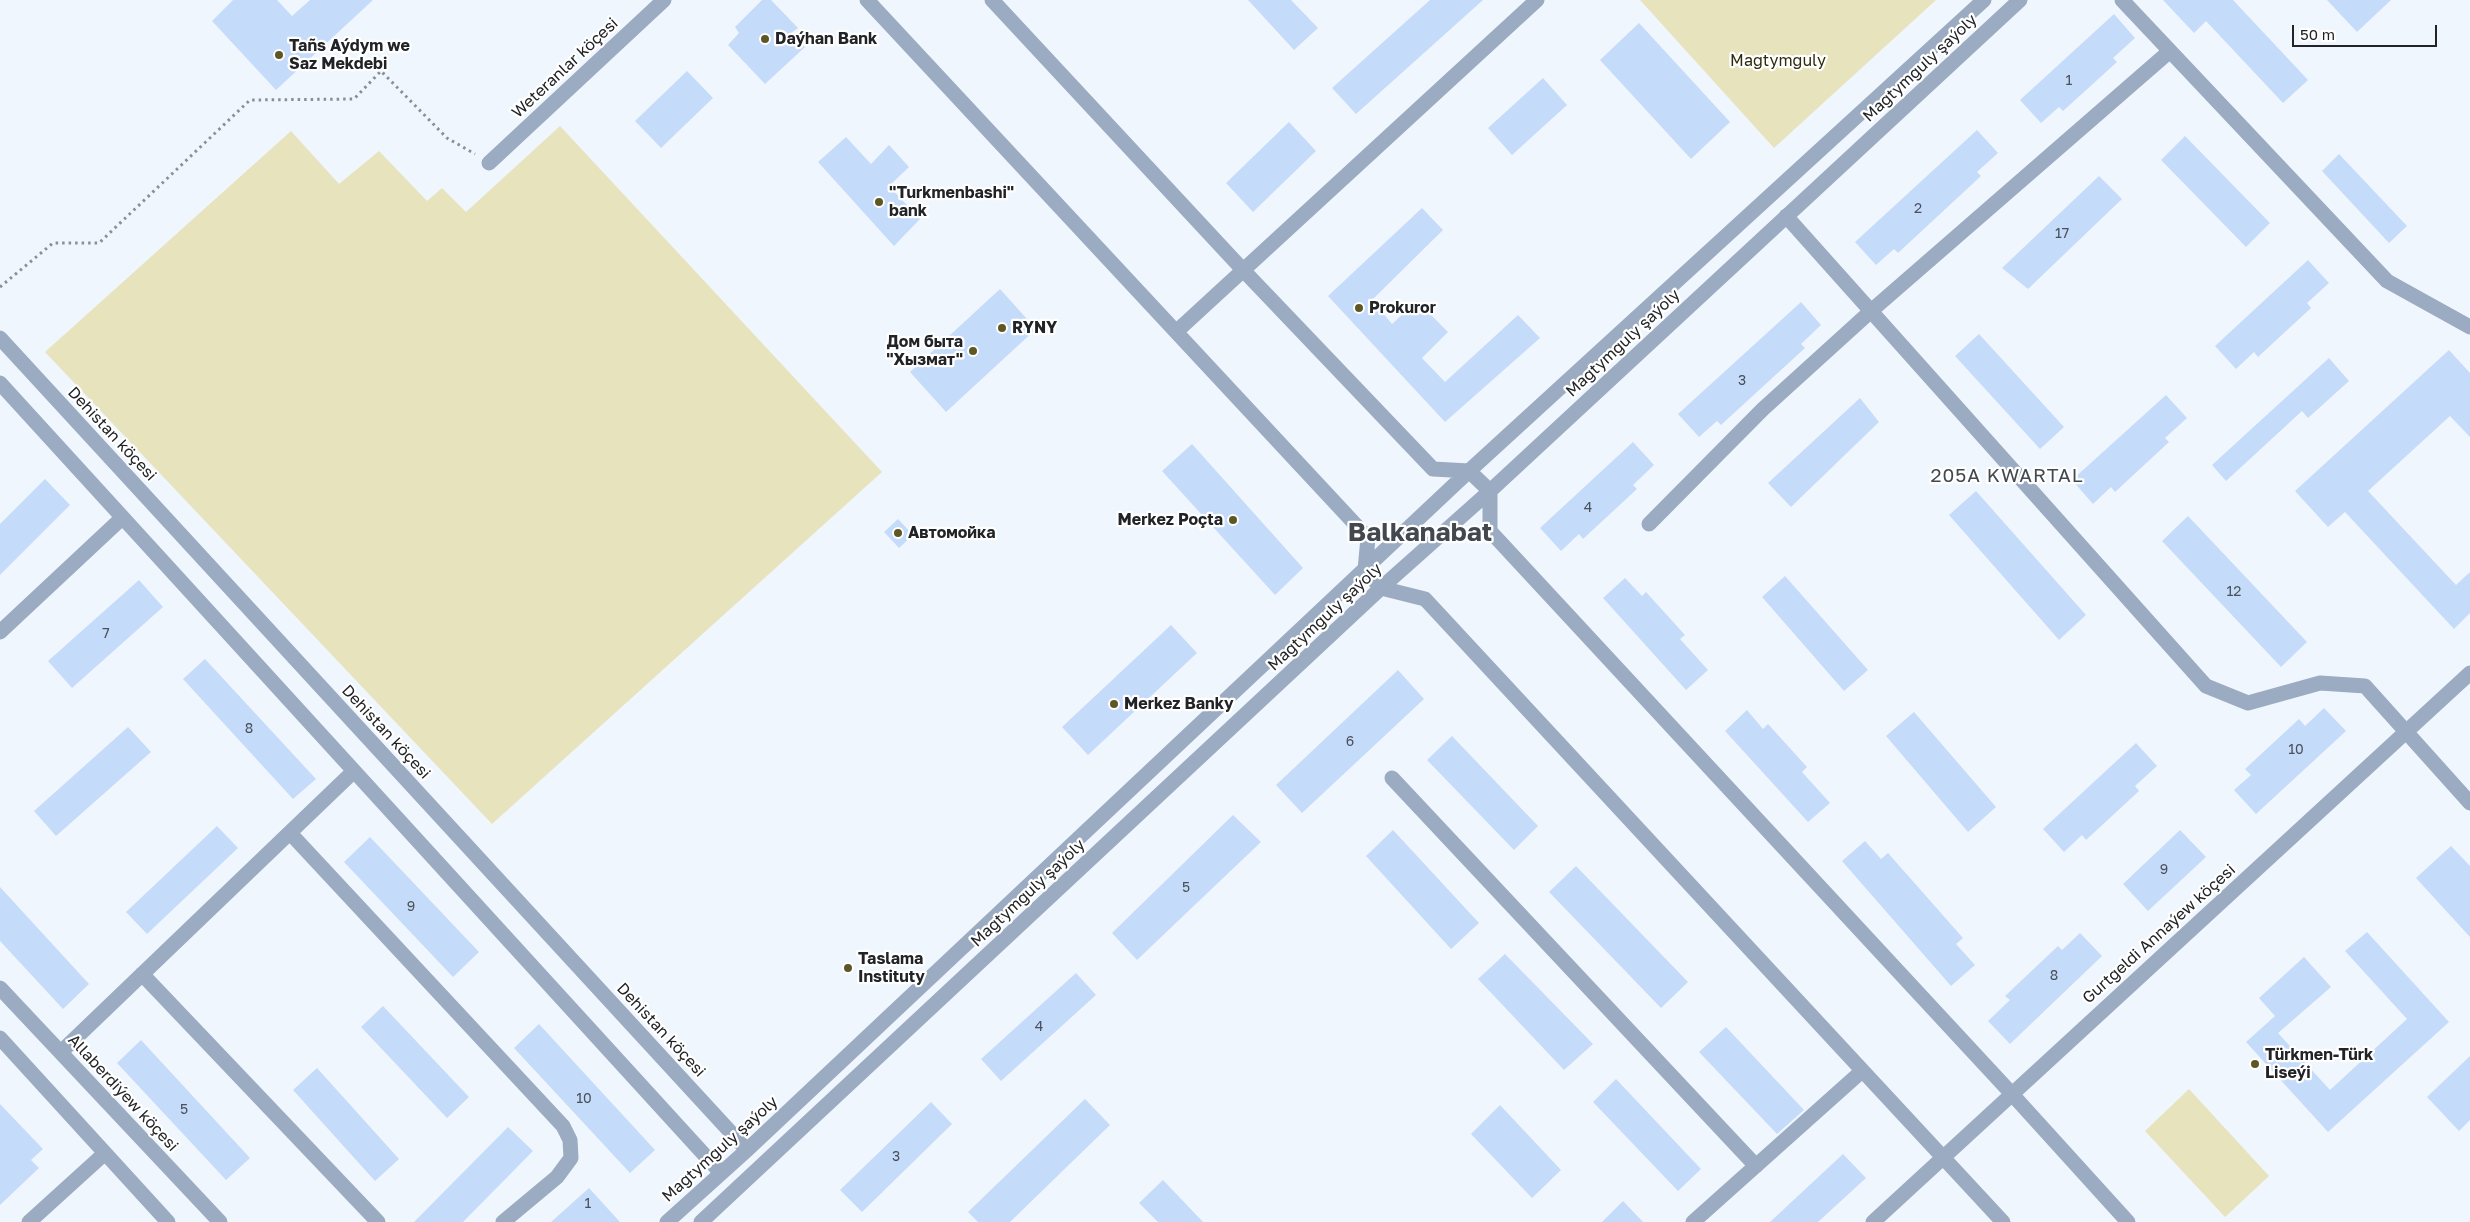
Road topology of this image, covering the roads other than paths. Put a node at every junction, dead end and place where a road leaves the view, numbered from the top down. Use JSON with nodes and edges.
{"nodes":[{"id":1,"x":664,"y":0,"type":"edge"},
{"id":2,"x":867,"y":0,"type":"edge"},
{"id":3,"x":992,"y":0,"type":"edge"},
{"id":4,"x":1537,"y":0,"type":"edge"},
{"id":5,"x":1984,"y":0,"type":"edge"},
{"id":6,"x":2020,"y":0,"type":"edge"},
{"id":7,"x":2122,"y":0,"type":"edge"},
{"id":8,"x":2170,"y":51,"type":"junction"},
{"id":9,"x":489,"y":163,"type":"road end"},
{"id":10,"x":1786,"y":216,"type":"junction"},
{"id":11,"x":1244,"y":271,"type":"junction"},
{"id":12,"x":1872,"y":312,"type":"junction"},
{"id":13,"x":2470,"y":327,"type":"edge"},
{"id":14,"x":1177,"y":331,"type":"junction"},
{"id":15,"x":0,"y":338,"type":"edge"},
{"id":16,"x":0,"y":383,"type":"edge"},
{"id":17,"x":1470,"y":471,"type":"junction"},
{"id":18,"x":1490,"y":491,"type":"junction"},
{"id":19,"x":122,"y":518,"type":"junction"},
{"id":20,"x":1649,"y":524,"type":"dead end"},
{"id":21,"x":1365,"y":570,"type":"junction"},
{"id":22,"x":1381,"y":588,"type":"junction"},
{"id":23,"x":0,"y":632,"type":"edge"},
{"id":24,"x":2470,"y":673,"type":"edge"},
{"id":25,"x":2406,"y":733,"type":"junction"},
{"id":26,"x":354,"y":771,"type":"junction"},
{"id":27,"x":1392,"y":778,"type":"dead end"},
{"id":28,"x":2470,"y":803,"type":"edge"},
{"id":29,"x":290,"y":833,"type":"junction"},
{"id":30,"x":142,"y":974,"type":"junction"},
{"id":31,"x":0,"y":988,"type":"edge"},
{"id":32,"x":0,"y":1038,"type":"edge"},
{"id":33,"x":61,"y":1052,"type":"junction"},
{"id":34,"x":1862,"y":1071,"type":"junction"},
{"id":35,"x":2011,"y":1093,"type":"junction"},
{"id":36,"x":747,"y":1150,"type":"junction"},
{"id":37,"x":104,"y":1154,"type":"junction"},
{"id":38,"x":1942,"y":1156,"type":"junction"},
{"id":39,"x":1756,"y":1166,"type":"junction"},
{"id":40,"x":722,"y":1173,"type":"junction"},
{"id":41,"x":29,"y":1222,"type":"edge"},
{"id":42,"x":168,"y":1222,"type":"edge"},
{"id":43,"x":220,"y":1222,"type":"edge"},
{"id":44,"x":378,"y":1222,"type":"edge"},
{"id":45,"x":503,"y":1222,"type":"edge"},
{"id":46,"x":666,"y":1222,"type":"edge"},
{"id":47,"x":701,"y":1222,"type":"edge"},
{"id":48,"x":1693,"y":1222,"type":"edge"},
{"id":49,"x":1873,"y":1222,"type":"edge"},
{"id":50,"x":2003,"y":1222,"type":"edge"},
{"id":51,"x":2128,"y":1222,"type":"edge"}],
"edges":[{"from":1,"to":9,"type":"street","name":"Weteranlar köçesi"},
{"from":2,"to":14,"type":"street"},
{"from":3,"to":11,"type":"street"},
{"from":4,"to":11,"type":"street"},
{"from":5,"to":17,"type":"street","name":"Magtymguly şaýoly"},
{"from":6,"to":10,"type":"street","name":"Magtymguly şaýoly"},
{"from":7,"to":8,"type":"street"},
{"from":8,"to":12,"type":"street"},
{"from":8,"to":13,"type":"street"},
{"from":10,"to":12,"type":"street"},
{"from":10,"to":18,"type":"street","name":"Magtymguly şaýoly"},
{"from":11,"to":14,"type":"street"},
{"from":11,"to":17,"type":"street"},
{"from":12,"to":20,"type":"street"},
{"from":12,"to":25,"type":"street"},
{"from":14,"to":21,"type":"street"},
{"from":15,"to":36,"type":"street","name":"Dehistan köçesi"},
{"from":16,"to":19,"type":"street"},
{"from":17,"to":18,"type":"street"},
{"from":17,"to":21,"type":"street","name":"Magtymguly şaýoly"},
{"from":18,"to":22,"type":"street","name":"Magtymguly şaýoly"},
{"from":18,"to":35,"type":"street"},
{"from":19,"to":23,"type":"street"},
{"from":19,"to":26,"type":"street"},
{"from":21,"to":22,"type":"street"},
{"from":21,"to":36,"type":"street","name":"Magtymguly şaýoly"},
{"from":22,"to":34,"type":"street"},
{"from":22,"to":47,"type":"street","name":"Magtymguly şaýoly"},
{"from":24,"to":25,"type":"street","name":"Gurtgeldi Annaýew köçesi"},
{"from":25,"to":28,"type":"street"},
{"from":25,"to":35,"type":"street","name":"Gurtgeldi Annaýew köçesi"},
{"from":26,"to":29,"type":"street"},
{"from":26,"to":40,"type":"street"},
{"from":27,"to":39,"type":"street"},
{"from":29,"to":30,"type":"street"},
{"from":29,"to":45,"type":"street"},
{"from":30,"to":33,"type":"street"},
{"from":30,"to":44,"type":"street"},
{"from":31,"to":33,"type":"street","name":"Allaberdiýew köçesi"},
{"from":32,"to":37,"type":"street"},
{"from":33,"to":43,"type":"street","name":"Allaberdiýew köçesi"},
{"from":34,"to":38,"type":"street"},
{"from":34,"to":39,"type":"street"},
{"from":35,"to":38,"type":"street","name":"Gurtgeldi Annaýew köçesi"},
{"from":35,"to":51,"type":"street"},
{"from":36,"to":40,"type":"street","name":"Magtymguly şaýoly"},
{"from":37,"to":41,"type":"street"},
{"from":37,"to":42,"type":"street"},
{"from":38,"to":49,"type":"street","name":"Gurtgeldi Annaýew köçesi"},
{"from":38,"to":50,"type":"street"},
{"from":39,"to":48,"type":"street"},
{"from":40,"to":46,"type":"street","name":"Magtymguly şaýoly"}]}
